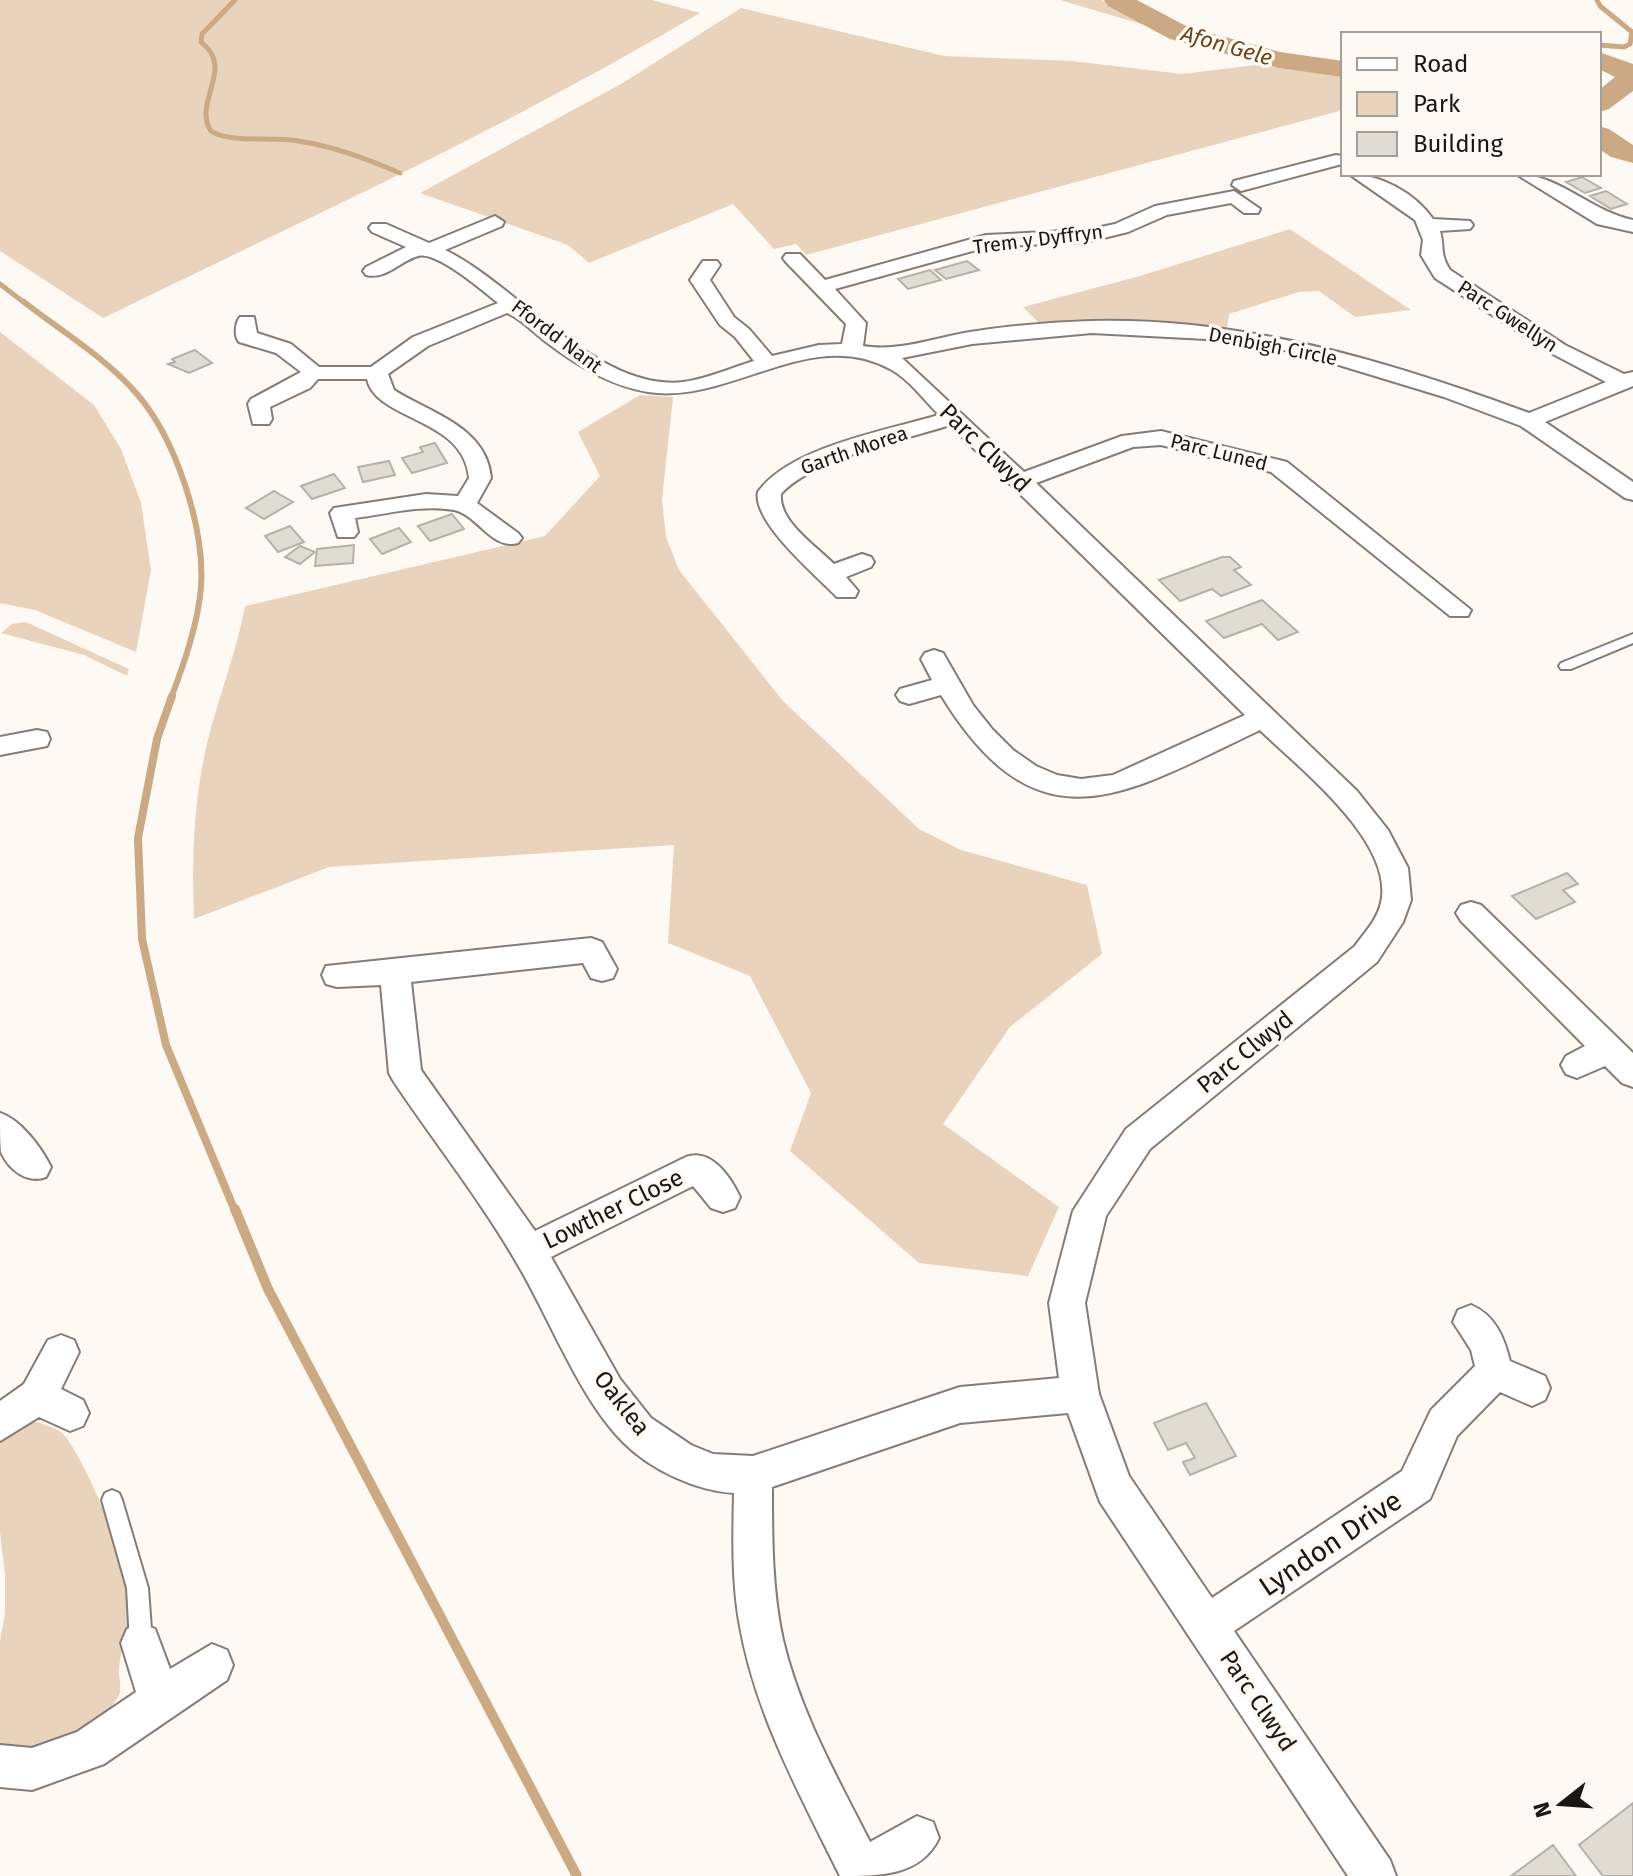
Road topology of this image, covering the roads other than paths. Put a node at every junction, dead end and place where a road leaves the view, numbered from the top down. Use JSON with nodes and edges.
{"nodes":[{"id":1,"x":1317,"y":147,"type":"dead end"},
{"id":2,"x":1339,"y":162,"type":"edge"},
{"id":3,"x":1361,"y":176,"type":"edge"},
{"id":4,"x":1523,"y":176,"type":"edge"},
{"id":5,"x":1528,"y":176,"type":"edge"},
{"id":6,"x":1264,"y":179,"type":"junction"},
{"id":7,"x":1504,"y":182,"type":"dead end"},
{"id":8,"x":1241,"y":185,"type":"dead end"},
{"id":9,"x":1284,"y":193,"type":"dead end"},
{"id":10,"x":1251,"y":209,"type":"dead end"},
{"id":11,"x":495,"y":222,"type":"dead end"},
{"id":12,"x":1430,"y":225,"type":"junction"},
{"id":13,"x":1463,"y":225,"type":"dead end"},
{"id":14,"x":1633,"y":226,"type":"edge"},
{"id":15,"x":379,"y":228,"type":"dead end"},
{"id":16,"x":417,"y":247,"type":"junction"},
{"id":17,"x":793,"y":258,"type":"dead end"},
{"id":18,"x":367,"y":267,"type":"dead end"},
{"id":19,"x":699,"y":276,"type":"dead end"},
{"id":20,"x":821,"y":287,"type":"junction"},
{"id":21,"x":515,"y":305,"type":"junction"},
{"id":22,"x":222,"y":350,"type":"dead end"},
{"id":23,"x":868,"y":352,"type":"junction"},
{"id":24,"x":768,"y":365,"type":"junction"},
{"id":25,"x":313,"y":373,"type":"junction"},
{"id":26,"x":377,"y":373,"type":"junction"},
{"id":27,"x":1628,"y":380,"type":"edge"},
{"id":28,"x":238,"y":396,"type":"dead end"},
{"id":29,"x":954,"y":417,"type":"junction"},
{"id":30,"x":1529,"y":421,"type":"junction"},
{"id":31,"x":1020,"y":481,"type":"junction"},
{"id":32,"x":1633,"y":493,"type":"edge"},
{"id":33,"x":464,"y":504,"type":"junction"},
{"id":34,"x":316,"y":517,"type":"dead end"},
{"id":35,"x":510,"y":538,"type":"dead end"},
{"id":36,"x":862,"y":562,"type":"dead end"},
{"id":37,"x":1459,"y":610,"type":"dead end"},
{"id":38,"x":1633,"y":638,"type":"edge"},
{"id":39,"x":934,"y":659,"type":"dead end"},
{"id":40,"x":1566,"y":666,"type":"dead end"},
{"id":41,"x":947,"y":685,"type":"junction"},
{"id":42,"x":909,"y":695,"type":"dead end"},
{"id":43,"x":1263,"y":717,"type":"junction"},
{"id":44,"x":37,"y":739,"type":"dead end"},
{"id":45,"x":1,"y":743,"type":"edge"},
{"id":46,"x":1471,"y":913,"type":"dead end"},
{"id":47,"x":602,"y":955,"type":"dead end"},
{"id":48,"x":395,"y":972,"type":"junction"},
{"id":49,"x":337,"y":975,"type":"dead end"},
{"id":50,"x":1608,"y":1050,"type":"junction"},
{"id":51,"x":1577,"y":1065,"type":"dead end"},
{"id":52,"x":1633,"y":1074,"type":"edge"},
{"id":53,"x":3,"y":1137,"type":"edge"},
{"id":54,"x":34,"y":1167,"type":"dead end"},
{"id":55,"x":723,"y":1197,"type":"dead end"},
{"id":56,"x":529,"y":1251,"type":"junction"},
{"id":57,"x":1471,"y":1322,"type":"dead end"},
{"id":58,"x":61,"y":1352,"type":"dead end"},
{"id":59,"x":1495,"y":1372,"type":"junction"},
{"id":60,"x":1532,"y":1388,"type":"dead end"},
{"id":61,"x":1080,"y":1394,"type":"junction"},
{"id":62,"x":37,"y":1397,"type":"junction"},
{"id":63,"x":70,"y":1413,"type":"dead end"},
{"id":64,"x":0,"y":1423,"type":"edge"},
{"id":65,"x":753,"y":1475,"type":"junction"},
{"id":66,"x":112,"y":1500,"type":"dead end"},
{"id":67,"x":1207,"y":1625,"type":"junction"},
{"id":68,"x":141,"y":1643,"type":"joint"},
{"id":69,"x":212,"y":1665,"type":"dead end"},
{"id":70,"x":160,"y":1701,"type":"junction"},
{"id":71,"x":0,"y":1766,"type":"edge"},
{"id":72,"x":917,"y":1838,"type":"dead end"},
{"id":73,"x":863,"y":1874,"type":"edge"},
{"id":74,"x":1374,"y":1876,"type":"edge"}],
"edges":[{"from":1,"to":2,"type":"street"},
{"from":2,"to":6,"type":"street"},
{"from":3,"to":12,"type":"street"},
{"from":4,"to":7,"type":"street"},
{"from":5,"to":14,"type":"street"},
{"from":6,"to":8,"type":"street"},
{"from":6,"to":9,"type":"street"},
{"from":10,"to":20,"type":"street","name":"Trem y Dyffryn"},
{"from":11,"to":16,"type":"street"},
{"from":12,"to":13,"type":"street"},
{"from":12,"to":27,"type":"street","name":"Parc Gwellyn"},
{"from":15,"to":16,"type":"street","name":"Ffordd Nant"},
{"from":16,"to":18,"type":"street"},
{"from":16,"to":21,"type":"street","name":"Ffordd Nant"},
{"from":17,"to":20,"type":"street"},
{"from":19,"to":24,"type":"street"},
{"from":20,"to":23,"type":"street"},
{"from":21,"to":24,"type":"street","name":"Ffordd Nant"},
{"from":21,"to":26,"type":"street"},
{"from":22,"to":25,"type":"street"},
{"from":23,"to":24,"type":"street","name":"Ffordd Nant"},
{"from":23,"to":29,"type":"street","name":"Parc Clwyd"},
{"from":23,"to":30,"type":"street","name":"Denbigh Circle"},
{"from":25,"to":26,"type":"street"},
{"from":25,"to":28,"type":"street"},
{"from":26,"to":33,"type":"street"},
{"from":27,"to":30,"type":"street"},
{"from":29,"to":31,"type":"street","name":"Parc Clwyd"},
{"from":29,"to":36,"type":"street","name":"Garth Morea"},
{"from":30,"to":32,"type":"street","name":"Denbigh Circle"},
{"from":31,"to":37,"type":"street","name":"Parc Luned"},
{"from":31,"to":43,"type":"street","name":"Parc Clwyd"},
{"from":33,"to":34,"type":"street"},
{"from":33,"to":35,"type":"street"},
{"from":38,"to":40,"type":"lane"},
{"from":39,"to":41,"type":"street"},
{"from":41,"to":42,"type":"street"},
{"from":41,"to":43,"type":"street"},
{"from":43,"to":61,"type":"street","name":"Parc Clwyd"},
{"from":44,"to":45,"type":"street"},
{"from":46,"to":50,"type":"street"},
{"from":47,"to":48,"type":"street"},
{"from":48,"to":49,"type":"street"},
{"from":48,"to":56,"type":"street","name":"Oaklea"},
{"from":50,"to":51,"type":"street"},
{"from":50,"to":52,"type":"street"},
{"from":53,"to":54,"type":"street"},
{"from":55,"to":56,"type":"street","name":"Lowther Close"},
{"from":56,"to":65,"type":"street","name":"Oaklea"},
{"from":57,"to":59,"type":"street"},
{"from":58,"to":62,"type":"street"},
{"from":59,"to":60,"type":"street"},
{"from":59,"to":67,"type":"street","name":"Lyndon Drive"},
{"from":61,"to":65,"type":"street","name":"Oaklea"},
{"from":61,"to":67,"type":"street","name":"Parc Clwyd"},
{"from":62,"to":63,"type":"street"},
{"from":62,"to":64,"type":"street"},
{"from":65,"to":73,"type":"street"},
{"from":66,"to":68,"type":"lane"},
{"from":67,"to":74,"type":"street","name":"Parc Clwyd"},
{"from":68,"to":70,"type":"street"},
{"from":69,"to":70,"type":"street"},
{"from":70,"to":71,"type":"street"},
{"from":72,"to":73,"type":"street"}]}
